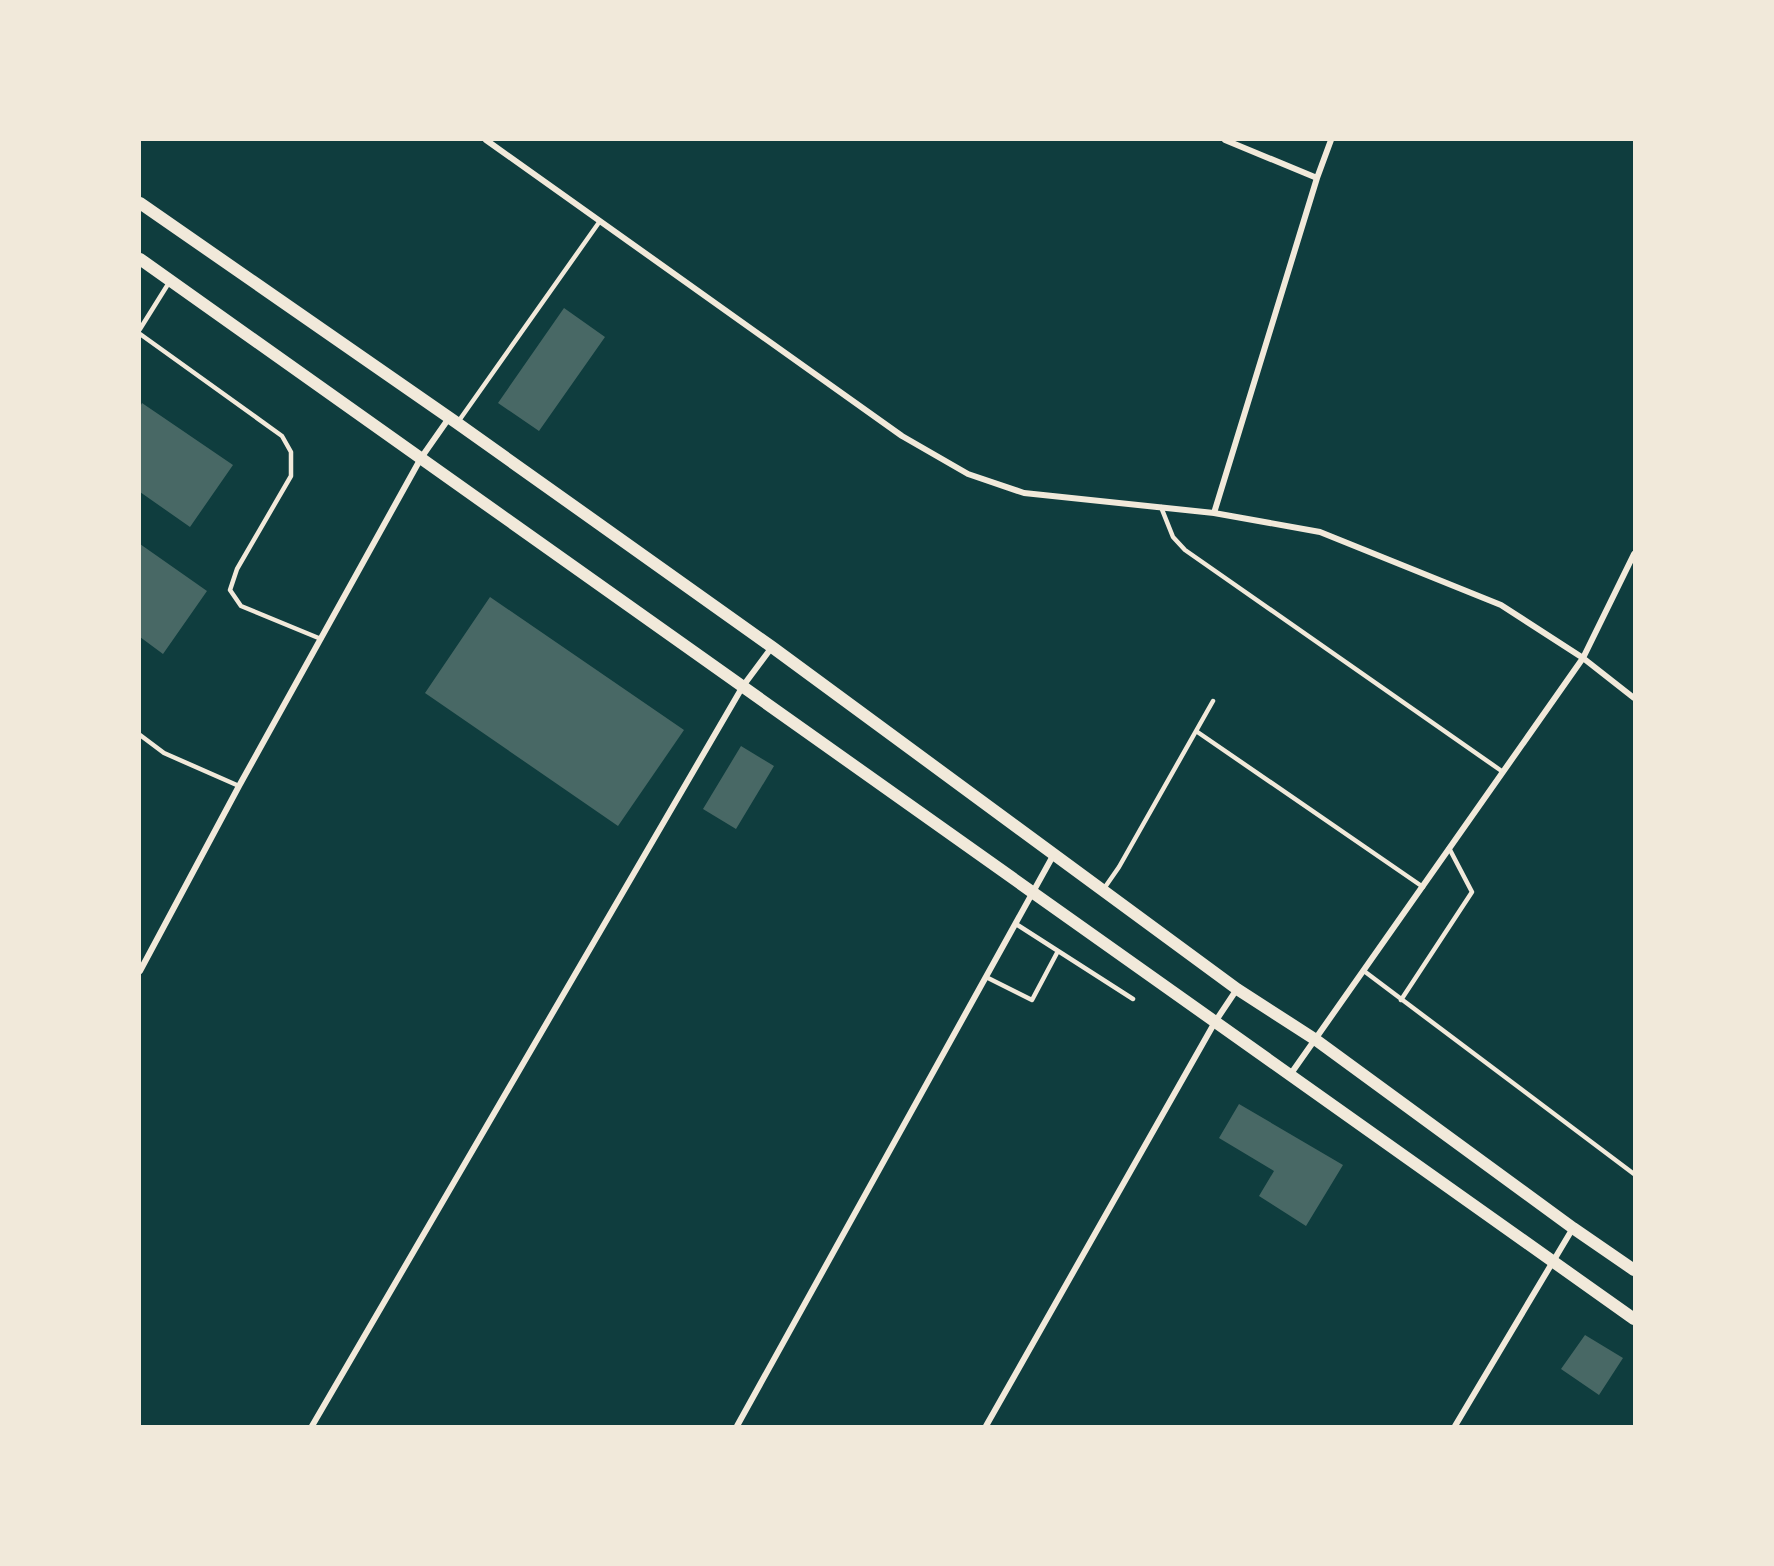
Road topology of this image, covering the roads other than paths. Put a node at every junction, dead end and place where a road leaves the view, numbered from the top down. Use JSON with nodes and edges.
{"nodes":[{"id":1,"x":486,"y":140,"type":"edge"},
{"id":2,"x":1225,"y":140,"type":"edge"},
{"id":3,"x":1332,"y":140,"type":"edge"},
{"id":4,"x":1317,"y":178,"type":"junction"},
{"id":5,"x":140,"y":203,"type":"edge"},
{"id":6,"x":600,"y":221,"type":"junction"},
{"id":7,"x":140,"y":259,"type":"edge"},
{"id":8,"x":170,"y":281,"type":"junction"},
{"id":9,"x":140,"y":329,"type":"edge"},
{"id":10,"x":140,"y":334,"type":"edge"},
{"id":11,"x":453,"y":420,"type":"junction"},
{"id":12,"x":421,"y":458,"type":"junction"},
{"id":13,"x":1161,"y":507,"type":"junction"},
{"id":14,"x":1214,"y":513,"type":"junction"},
{"id":15,"x":1635,"y":554,"type":"edge"},
{"id":16,"x":321,"y":639,"type":"junction"},
{"id":17,"x":772,"y":647,"type":"junction"},
{"id":18,"x":1582,"y":658,"type":"junction"},
{"id":19,"x":743,"y":686,"type":"junction"},
{"id":20,"x":1635,"y":698,"type":"edge"},
{"id":21,"x":1213,"y":701,"type":"dead end"},
{"id":22,"x":1196,"y":731,"type":"junction"},
{"id":23,"x":140,"y":735,"type":"edge"},
{"id":24,"x":1503,"y":772,"type":"junction"},
{"id":25,"x":239,"y":786,"type":"junction"},
{"id":26,"x":1449,"y":848,"type":"junction"},
{"id":27,"x":1054,"y":854,"type":"junction"},
{"id":28,"x":1423,"y":887,"type":"junction"},
{"id":29,"x":1103,"y":890,"type":"junction"},
{"id":30,"x":1033,"y":893,"type":"junction"},
{"id":31,"x":1016,"y":924,"type":"junction"},
{"id":32,"x":1058,"y":951,"type":"junction"},
{"id":33,"x":140,"y":971,"type":"edge"},
{"id":34,"x":1364,"y":971,"type":"junction"},
{"id":35,"x":986,"y":977,"type":"junction"},
{"id":36,"x":1237,"y":989,"type":"junction"},
{"id":37,"x":1133,"y":999,"type":"dead end"},
{"id":38,"x":1401,"y":999,"type":"junction"},
{"id":39,"x":1215,"y":1022,"type":"junction"},
{"id":40,"x":1316,"y":1040,"type":"junction"},
{"id":41,"x":1290,"y":1075,"type":"junction"},
{"id":42,"x":1635,"y":1174,"type":"edge"},
{"id":43,"x":1573,"y":1228,"type":"junction"},
{"id":44,"x":1554,"y":1262,"type":"junction"},
{"id":45,"x":1635,"y":1270,"type":"edge"},
{"id":46,"x":1635,"y":1319,"type":"edge"},
{"id":47,"x":312,"y":1426,"type":"edge"},
{"id":48,"x":737,"y":1426,"type":"edge"},
{"id":49,"x":986,"y":1426,"type":"edge"},
{"id":50,"x":1455,"y":1426,"type":"edge"}],
"edges":[{"from":1,"to":6,"type":"street"},
{"from":2,"to":4,"type":"street"},
{"from":3,"to":4,"type":"street"},
{"from":4,"to":14,"type":"street"},
{"from":5,"to":11,"type":"main road"},
{"from":6,"to":11,"type":"lane"},
{"from":6,"to":13,"type":"street"},
{"from":7,"to":8,"type":"main road"},
{"from":8,"to":9,"type":"lane"},
{"from":8,"to":12,"type":"main road"},
{"from":10,"to":16,"type":"lane"},
{"from":11,"to":12,"type":"street"},
{"from":11,"to":17,"type":"main road"},
{"from":12,"to":16,"type":"street"},
{"from":12,"to":19,"type":"main road"},
{"from":13,"to":14,"type":"street"},
{"from":13,"to":24,"type":"lane"},
{"from":14,"to":18,"type":"street"},
{"from":15,"to":18,"type":"street"},
{"from":16,"to":25,"type":"street"},
{"from":17,"to":19,"type":"street"},
{"from":17,"to":27,"type":"main road"},
{"from":18,"to":20,"type":"street"},
{"from":18,"to":24,"type":"street"},
{"from":19,"to":30,"type":"main road"},
{"from":19,"to":47,"type":"street"},
{"from":21,"to":22,"type":"lane"},
{"from":22,"to":28,"type":"lane"},
{"from":22,"to":29,"type":"lane"},
{"from":23,"to":25,"type":"lane"},
{"from":24,"to":26,"type":"street"},
{"from":25,"to":33,"type":"street"},
{"from":26,"to":28,"type":"street"},
{"from":26,"to":38,"type":"lane"},
{"from":27,"to":29,"type":"main road"},
{"from":27,"to":30,"type":"street"},
{"from":28,"to":34,"type":"street"},
{"from":29,"to":36,"type":"main road"},
{"from":30,"to":31,"type":"street"},
{"from":30,"to":39,"type":"main road"},
{"from":31,"to":32,"type":"lane"},
{"from":31,"to":35,"type":"street"},
{"from":32,"to":35,"type":"lane"},
{"from":32,"to":37,"type":"lane"},
{"from":34,"to":38,"type":"lane"},
{"from":34,"to":40,"type":"street"},
{"from":35,"to":48,"type":"street"},
{"from":36,"to":39,"type":"street"},
{"from":36,"to":40,"type":"main road"},
{"from":38,"to":42,"type":"lane"},
{"from":39,"to":41,"type":"main road"},
{"from":39,"to":49,"type":"street"},
{"from":40,"to":41,"type":"street"},
{"from":40,"to":43,"type":"main road"},
{"from":41,"to":44,"type":"main road"},
{"from":43,"to":44,"type":"street"},
{"from":43,"to":45,"type":"main road"},
{"from":44,"to":46,"type":"main road"},
{"from":44,"to":50,"type":"street"}]}
